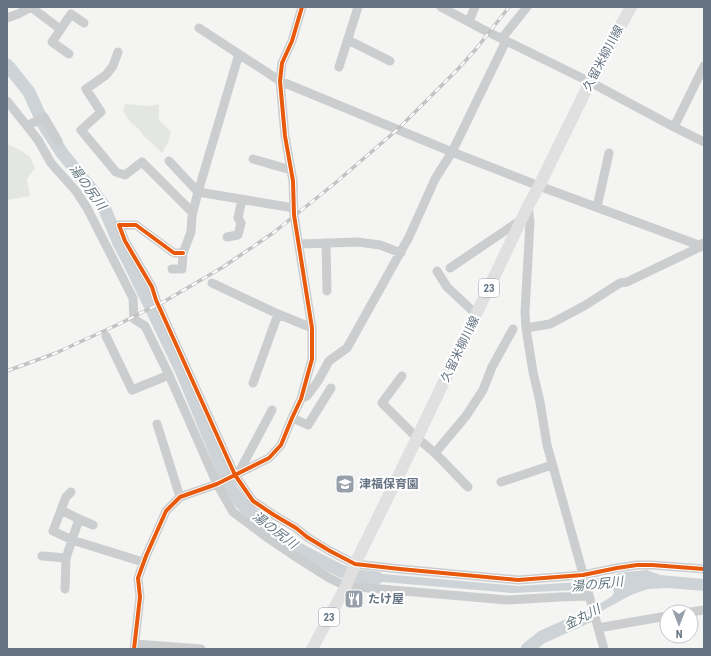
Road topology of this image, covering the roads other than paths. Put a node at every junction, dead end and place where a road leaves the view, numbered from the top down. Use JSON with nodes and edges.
{"nodes":[{"id":1,"x":31,"y":7,"type":"edge"},
{"id":2,"x":302,"y":7,"type":"edge"},
{"id":3,"x":358,"y":7,"type":"edge"},
{"id":4,"x":441,"y":7,"type":"edge"},
{"id":5,"x":475,"y":7,"type":"edge"},
{"id":6,"x":527,"y":7,"type":"edge"},
{"id":7,"x":631,"y":7,"type":"edge"},
{"id":8,"x":7,"y":18,"type":"edge"},
{"id":9,"x":468,"y":21,"type":"junction"},
{"id":10,"x":84,"y":23,"type":"dead end"},
{"id":11,"x":199,"y":28,"type":"dead end"},
{"id":12,"x":60,"y":29,"type":"junction"},
{"id":13,"x":504,"y":39,"type":"junction"},
{"id":14,"x":348,"y":40,"type":"junction"},
{"id":15,"x":118,"y":52,"type":"dead end"},
{"id":16,"x":69,"y":54,"type":"dead end"},
{"id":17,"x":238,"y":54,"type":"junction"},
{"id":18,"x":390,"y":61,"type":"dead end"},
{"id":19,"x":704,"y":66,"type":"edge"},
{"id":20,"x":339,"y":67,"type":"dead end"},
{"id":21,"x":280,"y":81,"type":"junction"},
{"id":22,"x":590,"y":82,"type":"junction"},
{"id":23,"x":7,"y":101,"type":"edge"},
{"id":24,"x":27,"y":126,"type":"junction"},
{"id":25,"x":674,"y":127,"type":"junction"},
{"id":26,"x":58,"y":141,"type":"dead end"},
{"id":27,"x":704,"y":142,"type":"edge"},
{"id":28,"x":452,"y":152,"type":"junction"},
{"id":29,"x":609,"y":153,"type":"dead end"},
{"id":30,"x":253,"y":159,"type":"dead end"},
{"id":31,"x":169,"y":161,"type":"dead end"},
{"id":32,"x":291,"y":170,"type":"junction"},
{"id":33,"x":539,"y":186,"type":"junction"},
{"id":34,"x":198,"y":192,"type":"junction"},
{"id":35,"x":242,"y":199,"type":"junction"},
{"id":36,"x":528,"y":206,"type":"junction"},
{"id":37,"x":597,"y":207,"type":"junction"},
{"id":38,"x":294,"y":208,"type":"junction"},
{"id":39,"x":192,"y":212,"type":"junction"},
{"id":40,"x":522,"y":219,"type":"junction"},
{"id":41,"x":227,"y":237,"type":"dead end"},
{"id":42,"x":326,"y":243,"type":"junction"},
{"id":43,"x":299,"y":244,"type":"junction"},
{"id":44,"x":703,"y":245,"type":"edge"},
{"id":45,"x":183,"y":253,"type":"junction"},
{"id":46,"x":400,"y":253,"type":"junction"},
{"id":47,"x":450,"y":268,"type":"dead end"},
{"id":48,"x":172,"y":269,"type":"dead end"},
{"id":49,"x":437,"y":271,"type":"dead end"},
{"id":50,"x":212,"y":284,"type":"dead end"},
{"id":51,"x":327,"y":291,"type":"dead end"},
{"id":52,"x":278,"y":314,"type":"junction"},
{"id":53,"x":476,"y":314,"type":"junction"},
{"id":54,"x":312,"y":328,"type":"junction"},
{"id":55,"x":526,"y":328,"type":"junction"},
{"id":56,"x":513,"y":329,"type":"dead end"},
{"id":57,"x":106,"y":336,"type":"dead end"},
{"id":58,"x":169,"y":375,"type":"junction"},
{"id":59,"x":402,"y":376,"type":"dead end"},
{"id":60,"x":253,"y":383,"type":"dead end"},
{"id":61,"x":331,"y":388,"type":"dead end"},
{"id":62,"x":302,"y":399,"type":"junction"},
{"id":63,"x":272,"y":410,"type":"dead end"},
{"id":64,"x":292,"y":418,"type":"junction"},
{"id":65,"x":158,"y":424,"type":"dead end"},
{"id":66,"x":417,"y":438,"type":"junction"},
{"id":67,"x":435,"y":453,"type":"junction"},
{"id":68,"x":552,"y":465,"type":"junction"},
{"id":69,"x":237,"y":474,"type":"junction"},
{"id":70,"x":501,"y":482,"type":"dead end"},
{"id":71,"x":217,"y":484,"type":"junction"},
{"id":72,"x":468,"y":487,"type":"dead end"},
{"id":73,"x":71,"y":492,"type":"dead end"},
{"id":74,"x":180,"y":497,"type":"junction"},
{"id":75,"x":61,"y":510,"type":"junction"},
{"id":76,"x":79,"y":519,"type":"junction"},
{"id":77,"x":93,"y":525,"type":"dead end"},
{"id":78,"x":72,"y":540,"type":"junction"},
{"id":79,"x":42,"y":556,"type":"dead end"},
{"id":80,"x":66,"y":558,"type":"junction"},
{"id":81,"x":143,"y":562,"type":"junction"},
{"id":82,"x":353,"y":568,"type":"junction"},
{"id":83,"x":704,"y":569,"type":"edge"},
{"id":84,"x":584,"y":578,"type":"junction"},
{"id":85,"x":346,"y":585,"type":"junction"},
{"id":86,"x":65,"y":589,"type":"dead end"},
{"id":87,"x":589,"y":597,"type":"junction"},
{"id":88,"x":659,"y":617,"type":"edge"},
{"id":89,"x":598,"y":628,"type":"junction"},
{"id":90,"x":135,"y":647,"type":"edge"},
{"id":91,"x":200,"y":649,"type":"edge"},
{"id":92,"x":312,"y":649,"type":"edge"},
{"id":93,"x":604,"y":649,"type":"edge"}],
"edges":[{"from":1,"to":8,"type":"street"},
{"from":1,"to":12,"type":"street"},
{"from":2,"to":21,"type":"street"},
{"from":3,"to":14,"type":"street"},
{"from":4,"to":9,"type":"street"},
{"from":5,"to":9,"type":"street"},
{"from":6,"to":13,"type":"street"},
{"from":7,"to":22,"type":"main road","name":"久留米柳川線","number":"23"},
{"from":9,"to":13,"type":"street"},
{"from":10,"to":12,"type":"street"},
{"from":11,"to":17,"type":"street"},
{"from":12,"to":16,"type":"street"},
{"from":13,"to":22,"type":"street"},
{"from":13,"to":28,"type":"street"},
{"from":14,"to":18,"type":"street"},
{"from":14,"to":20,"type":"street"},
{"from":15,"to":39,"type":"street"},
{"from":17,"to":21,"type":"street"},
{"from":17,"to":34,"type":"street"},
{"from":19,"to":25,"type":"street"},
{"from":21,"to":28,"type":"street"},
{"from":21,"to":32,"type":"street"},
{"from":22,"to":25,"type":"street"},
{"from":22,"to":33,"type":"main road","name":"久留米柳川線","number":"23"},
{"from":23,"to":24,"type":"street"},
{"from":24,"to":26,"type":"street"},
{"from":24,"to":58,"type":"street"},
{"from":25,"to":27,"type":"street"},
{"from":28,"to":33,"type":"street"},
{"from":28,"to":46,"type":"street"},
{"from":29,"to":37,"type":"street"},
{"from":30,"to":32,"type":"street"},
{"from":31,"to":34,"type":"street"},
{"from":32,"to":38,"type":"street"},
{"from":33,"to":36,"type":"main road","name":"久留米柳川線","number":"23"},
{"from":33,"to":37,"type":"street"},
{"from":34,"to":35,"type":"street"},
{"from":34,"to":39,"type":"street"},
{"from":35,"to":38,"type":"street"},
{"from":35,"to":41,"type":"street"},
{"from":36,"to":40,"type":"main road","name":"久留米柳川線","number":"23"},
{"from":36,"to":55,"type":"street"},
{"from":37,"to":44,"type":"street"},
{"from":38,"to":43,"type":"street"},
{"from":39,"to":45,"type":"street"},
{"from":40,"to":47,"type":"street"},
{"from":40,"to":53,"type":"main road","name":"久留米柳川線","number":"23"},
{"from":42,"to":43,"type":"street"},
{"from":42,"to":46,"type":"street"},
{"from":42,"to":51,"type":"street"},
{"from":43,"to":54,"type":"street"},
{"from":44,"to":55,"type":"street"},
{"from":45,"to":48,"type":"street"},
{"from":45,"to":69,"type":"street"},
{"from":46,"to":62,"type":"street"},
{"from":49,"to":53,"type":"street"},
{"from":50,"to":52,"type":"street"},
{"from":52,"to":54,"type":"street"},
{"from":52,"to":60,"type":"street"},
{"from":53,"to":66,"type":"main road","name":"久留米柳川線","number":"23"},
{"from":54,"to":62,"type":"street"},
{"from":55,"to":68,"type":"street"},
{"from":56,"to":67,"type":"street"},
{"from":57,"to":58,"type":"street"},
{"from":58,"to":71,"type":"street"},
{"from":59,"to":66,"type":"street"},
{"from":61,"to":64,"type":"street"},
{"from":62,"to":64,"type":"street"},
{"from":63,"to":69,"type":"street"},
{"from":64,"to":69,"type":"street"},
{"from":65,"to":74,"type":"street"},
{"from":66,"to":67,"type":"street"},
{"from":66,"to":82,"type":"main road","name":"久留米柳川線","number":"23"},
{"from":67,"to":72,"type":"street"},
{"from":68,"to":70,"type":"street"},
{"from":68,"to":84,"type":"street"},
{"from":69,"to":71,"type":"street"},
{"from":69,"to":82,"type":"street"},
{"from":71,"to":74,"type":"street"},
{"from":71,"to":85,"type":"street"},
{"from":73,"to":75,"type":"street"},
{"from":74,"to":81,"type":"street"},
{"from":75,"to":76,"type":"street"},
{"from":75,"to":78,"type":"street"},
{"from":76,"to":77,"type":"street"},
{"from":76,"to":78,"type":"street"},
{"from":78,"to":80,"type":"street"},
{"from":78,"to":81,"type":"street"},
{"from":79,"to":80,"type":"street"},
{"from":80,"to":86,"type":"street"},
{"from":81,"to":90,"type":"street"},
{"from":82,"to":84,"type":"street"},
{"from":82,"to":85,"type":"main road","name":"久留米柳川線","number":"23"},
{"from":83,"to":84,"type":"street"},
{"from":84,"to":87,"type":"street"},
{"from":85,"to":87,"type":"street"},
{"from":85,"to":92,"type":"main road","name":"久留米柳川線","number":"23"},
{"from":87,"to":89,"type":"street"},
{"from":88,"to":89,"type":"street"},
{"from":89,"to":93,"type":"street"},
{"from":90,"to":91,"type":"street"}]}
